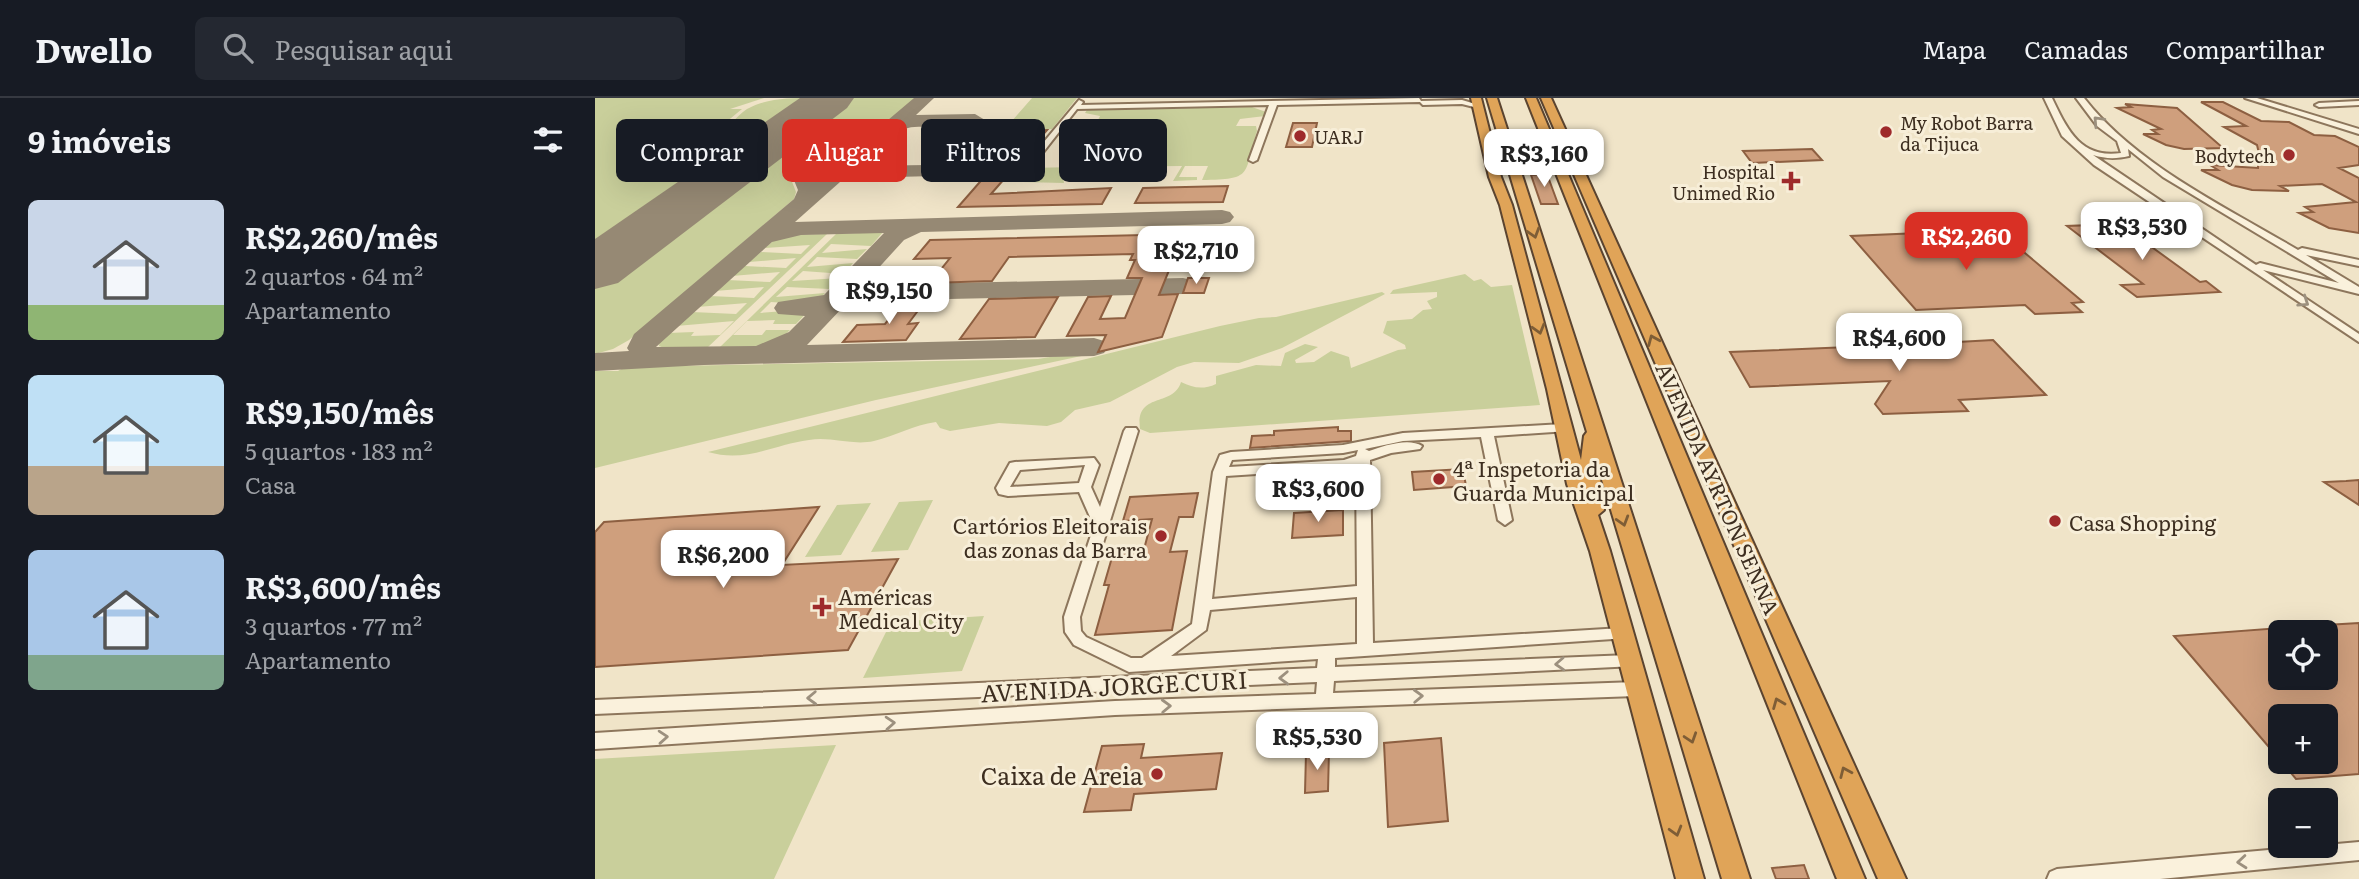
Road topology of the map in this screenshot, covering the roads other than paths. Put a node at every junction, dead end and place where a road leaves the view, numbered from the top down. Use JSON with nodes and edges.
{"nodes":[{"id":1,"x":1082,"y":98,"type":"edge"},
{"id":2,"x":1531,"y":98,"type":"edge"},
{"id":3,"x":1546,"y":98,"type":"edge"},
{"id":4,"x":2048,"y":98,"type":"edge"},
{"id":5,"x":2080,"y":98,"type":"edge"},
{"id":6,"x":2249,"y":98,"type":"edge"},
{"id":7,"x":2278,"y":99,"type":"edge"},
{"id":8,"x":1226,"y":100,"type":"edge"},
{"id":9,"x":1471,"y":100,"type":"edge"},
{"id":10,"x":1131,"y":101,"type":"edge"},
{"id":11,"x":2359,"y":103,"type":"edge"},
{"id":12,"x":1259,"y":104,"type":"junction"},
{"id":13,"x":1274,"y":104,"type":"junction"},
{"id":14,"x":2319,"y":105,"type":"dead end"},
{"id":15,"x":1075,"y":107,"type":"junction"},
{"id":16,"x":1101,"y":107,"type":"junction"},
{"id":17,"x":2329,"y":122,"type":"junction"},
{"id":18,"x":2359,"y":123,"type":"edge"},
{"id":19,"x":2359,"y":132,"type":"edge"},
{"id":20,"x":1562,"y":137,"type":"junction"},
{"id":21,"x":2120,"y":141,"type":"junction"},
{"id":22,"x":2075,"y":143,"type":"junction"},
{"id":23,"x":1045,"y":145,"type":"edge"},
{"id":24,"x":1507,"y":147,"type":"junction"},
{"id":25,"x":1258,"y":157,"type":"dead end"},
{"id":26,"x":2166,"y":175,"type":"junction"},
{"id":27,"x":2120,"y":178,"type":"junction"},
{"id":28,"x":1503,"y":195,"type":"junction"},
{"id":29,"x":2271,"y":239,"type":"junction"},
{"id":30,"x":2288,"y":249,"type":"junction"},
{"id":31,"x":2227,"y":251,"type":"junction"},
{"id":32,"x":2359,"y":263,"type":"edge"},
{"id":33,"x":2272,"y":271,"type":"junction"},
{"id":34,"x":2359,"y":291,"type":"edge"},
{"id":35,"x":2359,"y":339,"type":"edge"},
{"id":36,"x":1641,"y":371,"type":"junction"},
{"id":37,"x":1563,"y":428,"type":"junction"},
{"id":38,"x":1594,"y":428,"type":"junction"},
{"id":39,"x":1131,"y":431,"type":"dead end"},
{"id":40,"x":1487,"y":438,"type":"junction"},
{"id":41,"x":1362,"y":452,"type":"junction"},
{"id":42,"x":1703,"y":455,"type":"junction"},
{"id":43,"x":1084,"y":487,"type":"junction"},
{"id":44,"x":1505,"y":520,"type":"dead end"},
{"id":45,"x":1101,"y":526,"type":"junction"},
{"id":46,"x":1600,"y":551,"type":"junction"},
{"id":47,"x":1364,"y":591,"type":"junction"},
{"id":48,"x":1203,"y":605,"type":"junction"},
{"id":49,"x":1622,"y":634,"type":"junction"},
{"id":50,"x":1365,"y":650,"type":"junction"},
{"id":51,"x":1327,"y":653,"type":"junction"},
{"id":52,"x":1629,"y":661,"type":"junction"},
{"id":53,"x":1137,"y":664,"type":"junction"},
{"id":54,"x":1326,"y":676,"type":"junction"},
{"id":55,"x":1124,"y":684,"type":"junction"},
{"id":56,"x":1636,"y":689,"type":"junction"},
{"id":57,"x":1324,"y":700,"type":"junction"},
{"id":58,"x":595,"y":707,"type":"edge"},
{"id":59,"x":1115,"y":708,"type":"junction"},
{"id":60,"x":595,"y":741,"type":"edge"},
{"id":61,"x":1865,"y":816,"type":"junction"},
{"id":62,"x":2359,"y":851,"type":"edge"},
{"id":63,"x":1690,"y":879,"type":"edge"},
{"id":64,"x":1736,"y":879,"type":"edge"},
{"id":65,"x":1851,"y":879,"type":"edge"},
{"id":66,"x":1892,"y":879,"type":"edge"},
{"id":67,"x":1906,"y":879,"type":"edge"},
{"id":68,"x":2057,"y":879,"type":"edge"}],
"edges":[{"from":1,"to":15,"type":"street"},
{"from":2,"to":20,"type":"highway","name":"AVENIDA AYRTON SENNA"},
{"from":3,"to":20,"type":"highway","name":"AVENIDA AYRTON SENNA"},
{"from":4,"to":22,"type":"street"},
{"from":21,"to":5,"type":"street","one_way":true},
{"from":6,"to":17,"type":"street"},
{"from":7,"to":17,"type":"street"},
{"from":7,"to":18,"type":"street"},
{"from":8,"to":10,"type":"street"},
{"from":8,"to":12,"type":"street"},
{"from":9,"to":13,"type":"street"},
{"from":9,"to":24,"type":"highway"},
{"from":9,"to":28,"type":"highway"},
{"from":10,"to":16,"type":"street"},
{"from":11,"to":14,"type":"street"},
{"from":12,"to":13,"type":"street"},
{"from":12,"to":16,"type":"street"},
{"from":13,"to":25,"type":"street"},
{"from":15,"to":16,"type":"street"},
{"from":15,"to":23,"type":"street"},
{"from":17,"to":19,"type":"street"},
{"from":20,"to":36,"type":"highway","name":"AVENIDA AYRTON SENNA"},
{"from":42,"to":20,"type":"highway","name":"AVENIDA AYRTON SENNA","one_way":true},
{"from":21,"to":22,"type":"street"},
{"from":21,"to":26,"type":"street"},
{"from":22,"to":27,"type":"street"},
{"from":24,"to":28,"type":"highway"},
{"from":24,"to":38,"type":"highway","one_way":true},
{"from":26,"to":27,"type":"street"},
{"from":26,"to":29,"type":"street"},
{"from":27,"to":31,"type":"street"},
{"from":28,"to":37,"type":"highway","one_way":true},
{"from":29,"to":30,"type":"street"},
{"from":29,"to":32,"type":"street"},
{"from":30,"to":33,"type":"street"},
{"from":30,"to":34,"type":"street"},
{"from":31,"to":33,"type":"street"},
{"from":31,"to":35,"type":"street","one_way":true},
{"from":33,"to":34,"type":"street"},
{"from":36,"to":42,"type":"highway"},
{"from":65,"to":36,"type":"highway","name":"AVENIDA AYRTON SENNA","one_way":true},
{"from":37,"to":40,"type":"street"},
{"from":37,"to":46,"type":"highway"},
{"from":38,"to":46,"type":"highway"},
{"from":38,"to":64,"type":"highway","one_way":true},
{"from":39,"to":45,"type":"street"},
{"from":40,"to":41,"type":"street"},
{"from":40,"to":44,"type":"street"},
{"from":41,"to":47,"type":"street"},
{"from":41,"to":48,"type":"street"},
{"from":61,"to":42,"type":"highway","name":"AVENIDA AYRTON SENNA","one_way":true},
{"from":43,"to":43,"type":"street"},
{"from":43,"to":45,"type":"street"},
{"from":45,"to":53,"type":"street"},
{"from":46,"to":49,"type":"highway"},
{"from":47,"to":48,"type":"street"},
{"from":47,"to":50,"type":"street"},
{"from":48,"to":53,"type":"street"},
{"from":49,"to":50,"type":"street"},
{"from":49,"to":52,"type":"highway"},
{"from":50,"to":51,"type":"street"},
{"from":51,"to":53,"type":"street"},
{"from":51,"to":54,"type":"street"},
{"from":52,"to":54,"type":"street","name":"AVENIDA JORGE CURI","one_way":true},
{"from":52,"to":56,"type":"highway"},
{"from":53,"to":55,"type":"street"},
{"from":54,"to":55,"type":"street","name":"AVENIDA JORGE CURI","one_way":true},
{"from":54,"to":57,"type":"street"},
{"from":55,"to":58,"type":"street","name":"AVENIDA JORGE CURI","one_way":true},
{"from":55,"to":59,"type":"street"},
{"from":57,"to":56,"type":"street","name":"AVENIDA JORGE CURI","one_way":true},
{"from":56,"to":63,"type":"highway","one_way":true},
{"from":59,"to":57,"type":"street","name":"AVENIDA JORGE CURI","one_way":true},
{"from":60,"to":59,"type":"street","name":"AVENIDA JORGE CURI","one_way":true},
{"from":61,"to":66,"type":"highway","name":"AVENIDA AYRTON SENNA"},
{"from":61,"to":67,"type":"street"},
{"from":62,"to":68,"type":"street","one_way":true}]}
